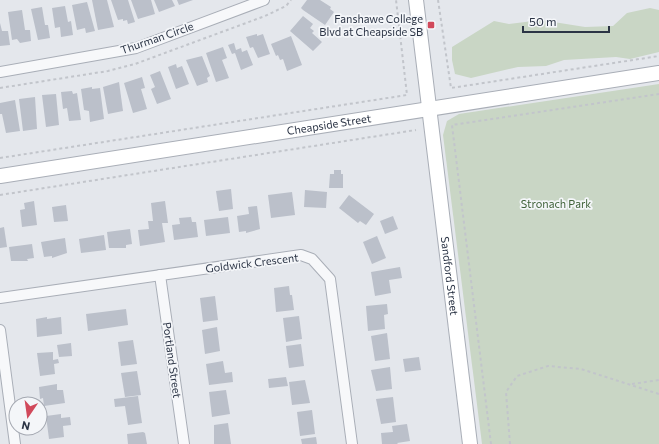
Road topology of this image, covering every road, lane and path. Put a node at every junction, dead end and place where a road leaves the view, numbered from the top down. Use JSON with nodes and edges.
{"nodes":[{"id":1,"x":264,"y":0,"type":"edge"},
{"id":2,"x":396,"y":0,"type":"edge"},
{"id":3,"x":416,"y":0,"type":"edge"},
{"id":4,"x":438,"y":0,"type":"edge"},
{"id":5,"x":659,"y":56,"type":"edge"},
{"id":6,"x":0,"y":72,"type":"edge"},
{"id":7,"x":659,"y":73,"type":"edge"},
{"id":8,"x":659,"y":94,"type":"edge"},
{"id":9,"x":430,"y":108,"type":"junction"},
{"id":10,"x":416,"y":130,"type":"dead end"},
{"id":11,"x":0,"y":158,"type":"edge"},
{"id":12,"x":0,"y":176,"type":"edge"},
{"id":13,"x":0,"y":195,"type":"edge"},
{"id":14,"x":160,"y":275,"type":"junction"},
{"id":15,"x":0,"y":298,"type":"edge"},
{"id":16,"x":0,"y":330,"type":"edge"},
{"id":17,"x":659,"y":380,"type":"edge"},
{"id":18,"x":631,"y":384,"type":"junction"},
{"id":19,"x":659,"y":394,"type":"edge"},
{"id":20,"x":15,"y":444,"type":"edge"},
{"id":21,"x":184,"y":444,"type":"edge"},
{"id":22,"x":352,"y":444,"type":"edge"},
{"id":23,"x":470,"y":444,"type":"edge"},
{"id":24,"x":491,"y":444,"type":"edge"},
{"id":25,"x":510,"y":444,"type":"edge"}],
"edges":[{"from":1,"to":6,"type":"street","name":"Thurman Circle"},
{"from":2,"to":11,"type":"path"},
{"from":3,"to":9,"type":"street","name":"Sandford Street"},
{"from":4,"to":5,"type":"path"},
{"from":7,"to":9,"type":"street","name":"Cheapside Street"},
{"from":8,"to":24,"type":"path"},
{"from":9,"to":12,"type":"street","name":"Cheapside Street"},
{"from":9,"to":23,"type":"street","name":"Sandford Street"},
{"from":10,"to":13,"type":"path"},
{"from":14,"to":15,"type":"street","name":"Goldwick Crescent"},
{"from":14,"to":21,"type":"street","name":"Portland Street"},
{"from":14,"to":22,"type":"street","name":"Goldwick Crescent"},
{"from":16,"to":20,"type":"street"},
{"from":17,"to":18,"type":"path"},
{"from":18,"to":19,"type":"path"},
{"from":18,"to":25,"type":"path"}]}
